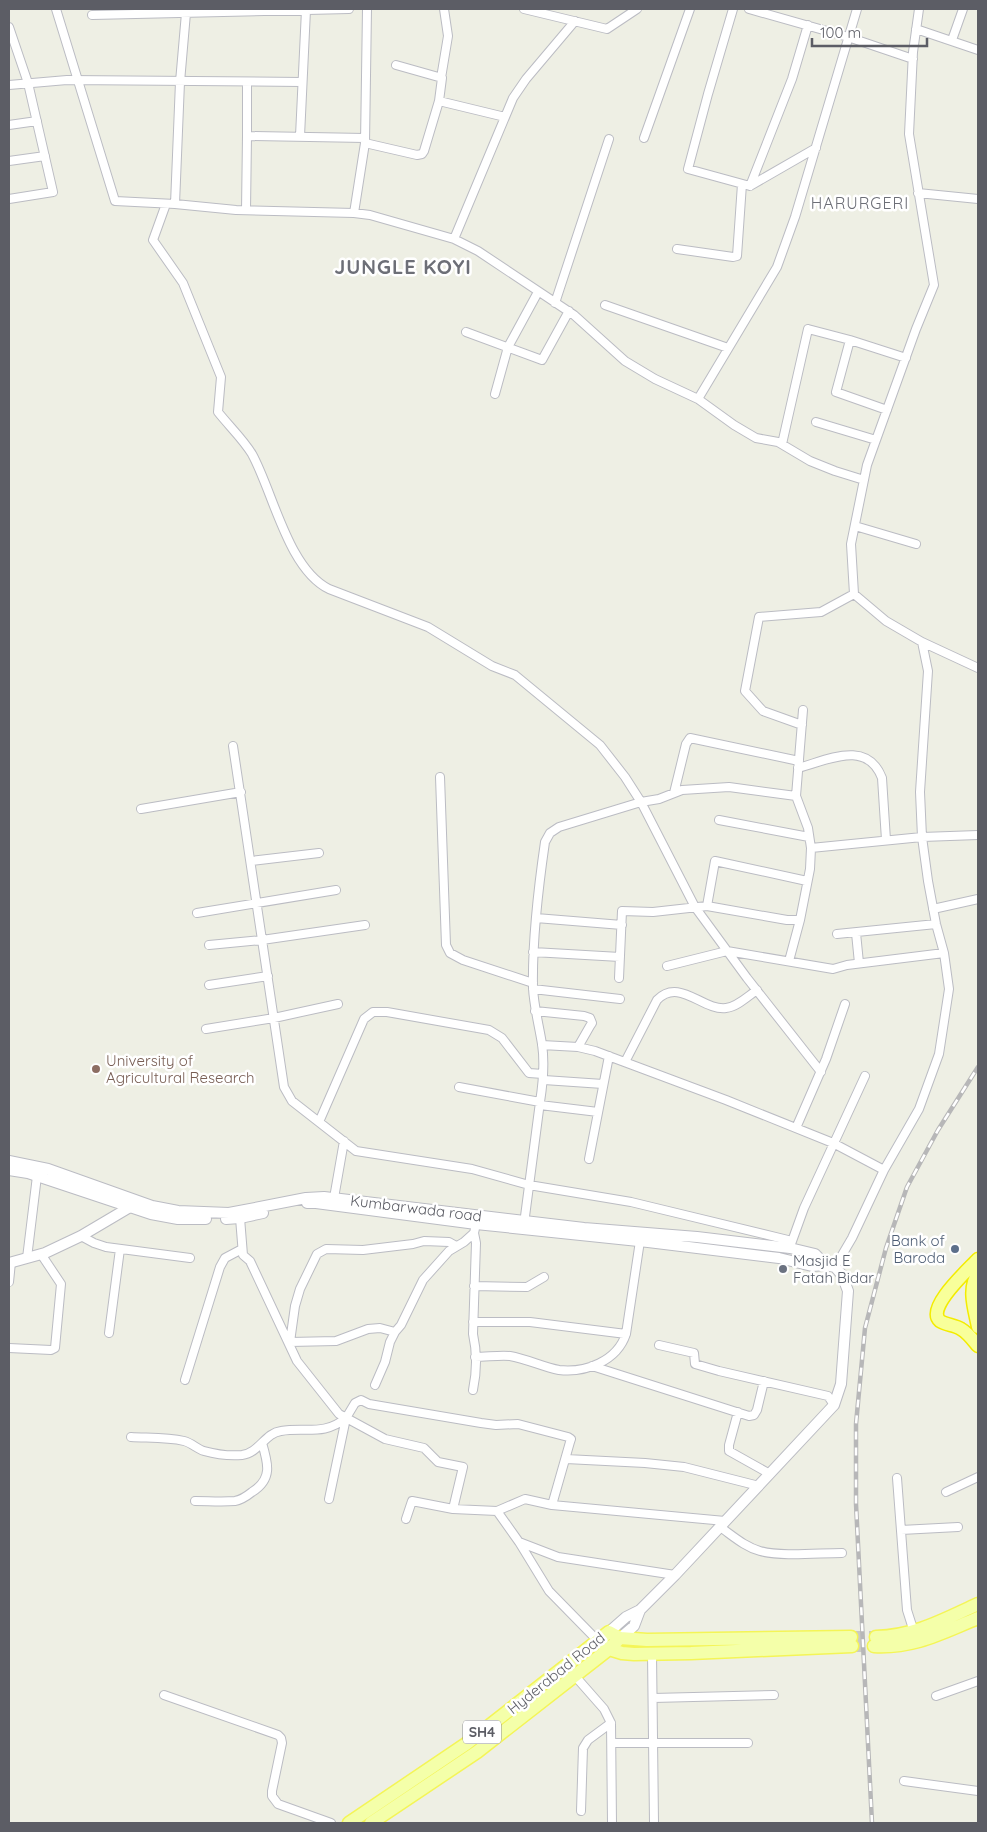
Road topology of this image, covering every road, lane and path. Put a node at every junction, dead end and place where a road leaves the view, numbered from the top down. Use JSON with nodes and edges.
{"nodes":[{"id":1,"x":56,"y":9,"type":"edge"},
{"id":2,"x":349,"y":9,"type":"edge"},
{"id":3,"x":367,"y":9,"type":"edge"},
{"id":4,"x":444,"y":9,"type":"edge"},
{"id":5,"x":524,"y":9,"type":"edge"},
{"id":6,"x":637,"y":9,"type":"edge"},
{"id":7,"x":690,"y":9,"type":"edge"},
{"id":8,"x":733,"y":9,"type":"edge"},
{"id":9,"x":749,"y":9,"type":"edge"},
{"id":10,"x":857,"y":9,"type":"edge"},
{"id":11,"x":919,"y":9,"type":"edge"},
{"id":12,"x":963,"y":9,"type":"edge"},
{"id":13,"x":240,"y":10,"type":"edge"},
{"id":14,"x":306,"y":10,"type":"junction"},
{"id":15,"x":159,"y":11,"type":"edge"},
{"id":16,"x":186,"y":13,"type":"junction"},
{"id":17,"x":92,"y":15,"type":"dead end"},
{"id":18,"x":575,"y":21,"type":"junction"},
{"id":19,"x":808,"y":25,"type":"junction"},
{"id":20,"x":9,"y":27,"type":"edge"},
{"id":21,"x":916,"y":29,"type":"junction"},
{"id":22,"x":848,"y":37,"type":"junction"},
{"id":23,"x":952,"y":40,"type":"junction"},
{"id":24,"x":978,"y":50,"type":"edge"},
{"id":25,"x":913,"y":59,"type":"junction"},
{"id":26,"x":396,"y":66,"type":"dead end"},
{"id":27,"x":441,"y":78,"type":"junction"},
{"id":28,"x":77,"y":80,"type":"junction"},
{"id":29,"x":180,"y":82,"type":"junction"},
{"id":30,"x":247,"y":82,"type":"junction"},
{"id":31,"x":302,"y":82,"type":"junction"},
{"id":32,"x":28,"y":83,"type":"junction"},
{"id":33,"x":9,"y":85,"type":"edge"},
{"id":34,"x":439,"y":101,"type":"junction"},
{"id":35,"x":505,"y":117,"type":"junction"},
{"id":36,"x":37,"y":121,"type":"junction"},
{"id":37,"x":9,"y":125,"type":"edge"},
{"id":38,"x":247,"y":136,"type":"junction"},
{"id":39,"x":300,"y":136,"type":"junction"},
{"id":40,"x":644,"y":138,"type":"dead end"},
{"id":41,"x":609,"y":139,"type":"dead end"},
{"id":42,"x":365,"y":140,"type":"junction"},
{"id":43,"x":816,"y":148,"type":"junction"},
{"id":44,"x":45,"y":156,"type":"junction"},
{"id":45,"x":9,"y":161,"type":"edge"},
{"id":46,"x":746,"y":185,"type":"junction"},
{"id":47,"x":918,"y":193,"type":"junction"},
{"id":48,"x":978,"y":198,"type":"edge"},
{"id":49,"x":9,"y":199,"type":"edge"},
{"id":50,"x":166,"y":204,"type":"junction"},
{"id":51,"x":175,"y":204,"type":"junction"},
{"id":52,"x":246,"y":210,"type":"junction"},
{"id":53,"x":354,"y":213,"type":"junction"},
{"id":54,"x":454,"y":239,"type":"junction"},
{"id":55,"x":677,"y":248,"type":"dead end"},
{"id":56,"x":538,"y":292,"type":"junction"},
{"id":57,"x":555,"y":303,"type":"junction"},
{"id":58,"x":605,"y":305,"type":"dead end"},
{"id":59,"x":569,"y":311,"type":"junction"},
{"id":60,"x":466,"y":332,"type":"dead end"},
{"id":61,"x":850,"y":340,"type":"junction"},
{"id":62,"x":508,"y":347,"type":"junction"},
{"id":63,"x":728,"y":348,"type":"junction"},
{"id":64,"x":906,"y":358,"type":"junction"},
{"id":65,"x":495,"y":394,"type":"dead end"},
{"id":66,"x":698,"y":399,"type":"junction"},
{"id":67,"x":887,"y":410,"type":"junction"},
{"id":68,"x":816,"y":422,"type":"dead end"},
{"id":69,"x":876,"y":440,"type":"junction"},
{"id":70,"x":782,"y":444,"type":"junction"},
{"id":71,"x":864,"y":480,"type":"junction"},
{"id":72,"x":855,"y":526,"type":"junction"},
{"id":73,"x":916,"y":544,"type":"dead end"},
{"id":74,"x":854,"y":594,"type":"junction"},
{"id":75,"x":922,"y":642,"type":"junction"},
{"id":76,"x":978,"y":668,"type":"edge"},
{"id":77,"x":803,"y":710,"type":"dead end"},
{"id":78,"x":802,"y":725,"type":"junction"},
{"id":79,"x":233,"y":746,"type":"dead end"},
{"id":80,"x":798,"y":764,"type":"junction"},
{"id":81,"x":440,"y":777,"type":"dead end"},
{"id":82,"x":241,"y":792,"type":"junction"},
{"id":83,"x":674,"y":793,"type":"junction"},
{"id":84,"x":796,"y":796,"type":"junction"},
{"id":85,"x":640,"y":802,"type":"junction"},
{"id":86,"x":141,"y":809,"type":"dead end"},
{"id":87,"x":720,"y":820,"type":"dead end"},
{"id":88,"x":978,"y":835,"type":"edge"},
{"id":89,"x":922,"y":836,"type":"junction"},
{"id":90,"x":809,"y":837,"type":"junction"},
{"id":91,"x":886,"y":840,"type":"junction"},
{"id":92,"x":811,"y":848,"type":"junction"},
{"id":93,"x":319,"y":853,"type":"dead end"},
{"id":94,"x":251,"y":861,"type":"junction"},
{"id":95,"x":807,"y":882,"type":"junction"},
{"id":96,"x":336,"y":890,"type":"dead end"},
{"id":97,"x":978,"y":899,"type":"edge"},
{"id":98,"x":257,"y":903,"type":"junction"},
{"id":99,"x":707,"y":906,"type":"junction"},
{"id":100,"x":695,"y":908,"type":"junction"},
{"id":101,"x":933,"y":909,"type":"junction"},
{"id":102,"x":197,"y":913,"type":"dead end"},
{"id":103,"x":536,"y":918,"type":"junction"},
{"id":104,"x":800,"y":920,"type":"junction"},
{"id":105,"x":936,"y":924,"type":"junction"},
{"id":106,"x":365,"y":925,"type":"dead end"},
{"id":107,"x":622,"y":925,"type":"junction"},
{"id":108,"x":856,"y":932,"type":"junction"},
{"id":109,"x":837,"y":934,"type":"dead end"},
{"id":110,"x":262,"y":940,"type":"junction"},
{"id":111,"x":209,"y":945,"type":"dead end"},
{"id":112,"x":727,"y":951,"type":"junction"},
{"id":113,"x":533,"y":952,"type":"junction"},
{"id":114,"x":944,"y":953,"type":"junction"},
{"id":115,"x":620,"y":958,"type":"junction"},
{"id":116,"x":789,"y":961,"type":"junction"},
{"id":117,"x":859,"y":963,"type":"junction"},
{"id":118,"x":667,"y":966,"type":"dead end"},
{"id":119,"x":268,"y":976,"type":"junction"},
{"id":120,"x":619,"y":978,"type":"dead end"},
{"id":121,"x":209,"y":985,"type":"dead end"},
{"id":122,"x":533,"y":986,"type":"junction"},
{"id":123,"x":757,"y":990,"type":"junction"},
{"id":124,"x":620,"y":999,"type":"dead end"},
{"id":125,"x":338,"y":1004,"type":"dead end"},
{"id":126,"x":845,"y":1004,"type":"dead end"},
{"id":127,"x":535,"y":1011,"type":"junction"},
{"id":128,"x":274,"y":1018,"type":"junction"},
{"id":129,"x":206,"y":1029,"type":"dead end"},
{"id":130,"x":542,"y":1045,"type":"junction"},
{"id":131,"x":578,"y":1047,"type":"junction"},
{"id":132,"x":608,"y":1056,"type":"junction"},
{"id":133,"x":625,"y":1062,"type":"junction"},
{"id":134,"x":821,"y":1072,"type":"junction"},
{"id":135,"x":865,"y":1076,"type":"dead end"},
{"id":136,"x":544,"y":1077,"type":"junction"},
{"id":137,"x":603,"y":1084,"type":"junction"},
{"id":138,"x":459,"y":1087,"type":"dead end"},
{"id":139,"x":540,"y":1104,"type":"junction"},
{"id":140,"x":598,"y":1112,"type":"junction"},
{"id":141,"x":319,"y":1122,"type":"junction"},
{"id":142,"x":796,"y":1128,"type":"junction"},
{"id":143,"x":344,"y":1141,"type":"junction"},
{"id":144,"x":833,"y":1143,"type":"junction"},
{"id":145,"x":589,"y":1159,"type":"dead end"},
{"id":146,"x":9,"y":1161,"type":"edge"},
{"id":147,"x":9,"y":1170,"type":"edge"},
{"id":148,"x":884,"y":1170,"type":"junction"},
{"id":149,"x":37,"y":1176,"type":"junction"},
{"id":150,"x":528,"y":1185,"type":"junction"},
{"id":151,"x":334,"y":1198,"type":"junction"},
{"id":152,"x":130,"y":1207,"type":"junction"},
{"id":153,"x":240,"y":1218,"type":"junction"},
{"id":154,"x":524,"y":1224,"type":"junction"},
{"id":155,"x":475,"y":1229,"type":"junction"},
{"id":156,"x":81,"y":1236,"type":"junction"},
{"id":157,"x":640,"y":1241,"type":"junction"},
{"id":158,"x":791,"y":1245,"type":"junction"},
{"id":159,"x":456,"y":1246,"type":"junction"},
{"id":160,"x":120,"y":1249,"type":"junction"},
{"id":161,"x":242,"y":1249,"type":"junction"},
{"id":162,"x":41,"y":1254,"type":"junction"},
{"id":163,"x":27,"y":1258,"type":"junction"},
{"id":164,"x":190,"y":1258,"type":"dead end"},
{"id":165,"x":978,"y":1259,"type":"edge"},
{"id":166,"x":10,"y":1262,"type":"edge"},
{"id":167,"x":831,"y":1266,"type":"junction"},
{"id":168,"x":977,"y":1275,"type":"edge"},
{"id":169,"x":544,"y":1277,"type":"dead end"},
{"id":170,"x":9,"y":1282,"type":"edge"},
{"id":171,"x":474,"y":1286,"type":"junction"},
{"id":172,"x":473,"y":1322,"type":"junction"},
{"id":173,"x":978,"y":1327,"type":"edge"},
{"id":174,"x":395,"y":1332,"type":"junction"},
{"id":175,"x":109,"y":1333,"type":"dead end"},
{"id":176,"x":626,"y":1334,"type":"junction"},
{"id":177,"x":290,"y":1342,"type":"junction"},
{"id":178,"x":659,"y":1345,"type":"dead end"},
{"id":179,"x":978,"y":1346,"type":"edge"},
{"id":180,"x":9,"y":1348,"type":"edge"},
{"id":181,"x":475,"y":1357,"type":"junction"},
{"id":182,"x":592,"y":1366,"type":"junction"},
{"id":183,"x":186,"y":1380,"type":"dead end"},
{"id":184,"x":764,"y":1381,"type":"junction"},
{"id":185,"x":841,"y":1384,"type":"joint"},
{"id":186,"x":375,"y":1385,"type":"dead end"},
{"id":187,"x":473,"y":1390,"type":"dead end"},
{"id":188,"x":834,"y":1405,"type":"junction"},
{"id":189,"x":738,"y":1412,"type":"junction"},
{"id":190,"x":346,"y":1418,"type":"junction"},
{"id":191,"x":130,"y":1437,"type":"dead end"},
{"id":192,"x":262,"y":1443,"type":"junction"},
{"id":193,"x":566,"y":1459,"type":"junction"},
{"id":194,"x":770,"y":1474,"type":"junction"},
{"id":195,"x":978,"y":1477,"type":"edge"},
{"id":196,"x":896,"y":1478,"type":"dead end"},
{"id":197,"x":760,"y":1486,"type":"junction"},
{"id":198,"x":946,"y":1492,"type":"dead end"},
{"id":199,"x":329,"y":1500,"type":"dead end"},
{"id":200,"x":195,"y":1501,"type":"dead end"},
{"id":201,"x":552,"y":1505,"type":"junction"},
{"id":202,"x":453,"y":1509,"type":"junction"},
{"id":203,"x":497,"y":1511,"type":"junction"},
{"id":204,"x":406,"y":1519,"type":"dead end"},
{"id":205,"x":723,"y":1524,"type":"junction"},
{"id":206,"x":958,"y":1527,"type":"dead end"},
{"id":207,"x":901,"y":1530,"type":"junction"},
{"id":208,"x":519,"y":1542,"type":"junction"},
{"id":209,"x":842,"y":1553,"type":"dead end"},
{"id":210,"x":675,"y":1575,"type":"junction"},
{"id":211,"x":978,"y":1604,"type":"edge"},
{"id":212,"x":978,"y":1618,"type":"edge"},
{"id":213,"x":914,"y":1632,"type":"junction"},
{"id":214,"x":615,"y":1634,"type":"junction"},
{"id":215,"x":597,"y":1640,"type":"junction"},
{"id":216,"x":609,"y":1649,"type":"junction"},
{"id":217,"x":652,"y":1654,"type":"junction"},
{"id":218,"x":575,"y":1676,"type":"junction"},
{"id":219,"x":978,"y":1681,"type":"edge"},
{"id":220,"x":164,"y":1694,"type":"dead end"},
{"id":221,"x":774,"y":1694,"type":"dead end"},
{"id":222,"x":936,"y":1696,"type":"dead end"},
{"id":223,"x":653,"y":1698,"type":"junction"},
{"id":224,"x":611,"y":1723,"type":"junction"},
{"id":225,"x":612,"y":1743,"type":"junction"},
{"id":226,"x":748,"y":1743,"type":"dead end"},
{"id":227,"x":653,"y":1744,"type":"junction"},
{"id":228,"x":904,"y":1781,"type":"dead end"},
{"id":229,"x":978,"y":1791,"type":"edge"},
{"id":230,"x":581,"y":1811,"type":"dead end"},
{"id":231,"x":654,"y":1822,"type":"dead end"},
{"id":232,"x":331,"y":1823,"type":"edge"},
{"id":233,"x":349,"y":1823,"type":"edge"},
{"id":234,"x":372,"y":1823,"type":"edge"},
{"id":235,"x":612,"y":1823,"type":"edge"}],
"edges":[{"from":1,"to":28,"type":"street"},
{"from":2,"to":14,"type":"street"},
{"from":3,"to":42,"type":"street"},
{"from":4,"to":27,"type":"street"},
{"from":5,"to":18,"type":"street"},
{"from":6,"to":18,"type":"street"},
{"from":7,"to":40,"type":"street"},
{"from":8,"to":46,"type":"street"},
{"from":9,"to":19,"type":"street"},
{"from":10,"to":22,"type":"street"},
{"from":11,"to":21,"type":"street"},
{"from":12,"to":23,"type":"street"},
{"from":13,"to":14,"type":"street"},
{"from":13,"to":16,"type":"street"},
{"from":14,"to":31,"type":"street"},
{"from":15,"to":16,"type":"street"},
{"from":15,"to":17,"type":"street"},
{"from":16,"to":29,"type":"street"},
{"from":18,"to":35,"type":"street"},
{"from":19,"to":22,"type":"street"},
{"from":19,"to":46,"type":"street"},
{"from":20,"to":32,"type":"street"},
{"from":21,"to":23,"type":"street"},
{"from":21,"to":25,"type":"street"},
{"from":22,"to":25,"type":"street"},
{"from":22,"to":43,"type":"street"},
{"from":23,"to":24,"type":"street"},
{"from":25,"to":47,"type":"street"},
{"from":26,"to":27,"type":"street"},
{"from":27,"to":34,"type":"street"},
{"from":28,"to":29,"type":"street"},
{"from":28,"to":32,"type":"street"},
{"from":28,"to":50,"type":"street"},
{"from":29,"to":30,"type":"street"},
{"from":29,"to":51,"type":"street"},
{"from":30,"to":31,"type":"street"},
{"from":30,"to":38,"type":"street"},
{"from":31,"to":39,"type":"street"},
{"from":32,"to":33,"type":"street"},
{"from":32,"to":36,"type":"street"},
{"from":34,"to":35,"type":"street"},
{"from":34,"to":42,"type":"street"},
{"from":35,"to":54,"type":"street"},
{"from":36,"to":37,"type":"street"},
{"from":36,"to":44,"type":"street"},
{"from":38,"to":39,"type":"street"},
{"from":38,"to":52,"type":"street"},
{"from":39,"to":42,"type":"street"},
{"from":41,"to":57,"type":"street"},
{"from":42,"to":53,"type":"street"},
{"from":43,"to":46,"type":"street"},
{"from":43,"to":63,"type":"street"},
{"from":44,"to":45,"type":"street"},
{"from":44,"to":49,"type":"street"},
{"from":46,"to":55,"type":"street"},
{"from":47,"to":48,"type":"street"},
{"from":47,"to":64,"type":"street"},
{"from":50,"to":51,"type":"street"},
{"from":50,"to":85,"type":"street"},
{"from":51,"to":52,"type":"street"},
{"from":52,"to":53,"type":"street"},
{"from":53,"to":54,"type":"street"},
{"from":54,"to":56,"type":"street"},
{"from":56,"to":57,"type":"street"},
{"from":56,"to":62,"type":"street"},
{"from":57,"to":59,"type":"street"},
{"from":58,"to":63,"type":"street"},
{"from":59,"to":62,"type":"street"},
{"from":59,"to":66,"type":"street"},
{"from":60,"to":62,"type":"street"},
{"from":61,"to":64,"type":"street"},
{"from":61,"to":67,"type":"street"},
{"from":61,"to":70,"type":"street"},
{"from":62,"to":65,"type":"street"},
{"from":63,"to":66,"type":"street"},
{"from":64,"to":67,"type":"street"},
{"from":66,"to":70,"type":"street"},
{"from":67,"to":69,"type":"street"},
{"from":68,"to":69,"type":"street"},
{"from":69,"to":71,"type":"street"},
{"from":70,"to":71,"type":"street"},
{"from":71,"to":72,"type":"street"},
{"from":72,"to":73,"type":"street"},
{"from":72,"to":74,"type":"street"},
{"from":74,"to":75,"type":"street"},
{"from":74,"to":78,"type":"street"},
{"from":75,"to":76,"type":"street"},
{"from":75,"to":89,"type":"street"},
{"from":77,"to":78,"type":"street"},
{"from":78,"to":80,"type":"street"},
{"from":79,"to":82,"type":"street"},
{"from":80,"to":83,"type":"street"},
{"from":80,"to":84,"type":"street"},
{"from":80,"to":91,"type":"street"},
{"from":81,"to":122,"type":"street"},
{"from":82,"to":86,"type":"street"},
{"from":82,"to":94,"type":"street"},
{"from":83,"to":84,"type":"street"},
{"from":83,"to":85,"type":"street"},
{"from":84,"to":90,"type":"street"},
{"from":85,"to":100,"type":"street"},
{"from":85,"to":103,"type":"street"},
{"from":87,"to":90,"type":"street"},
{"from":88,"to":89,"type":"street"},
{"from":89,"to":91,"type":"street"},
{"from":89,"to":101,"type":"street"},
{"from":90,"to":92,"type":"street"},
{"from":91,"to":92,"type":"street"},
{"from":92,"to":95,"type":"street"},
{"from":93,"to":94,"type":"street"},
{"from":94,"to":98,"type":"street"},
{"from":95,"to":99,"type":"street"},
{"from":95,"to":104,"type":"street"},
{"from":96,"to":98,"type":"street"},
{"from":97,"to":101,"type":"street"},
{"from":98,"to":102,"type":"street"},
{"from":98,"to":110,"type":"street"},
{"from":99,"to":100,"type":"street"},
{"from":99,"to":104,"type":"street"},
{"from":100,"to":107,"type":"street"},
{"from":100,"to":112,"type":"street"},
{"from":101,"to":105,"type":"street"},
{"from":103,"to":107,"type":"street"},
{"from":103,"to":113,"type":"street"},
{"from":104,"to":116,"type":"street"},
{"from":105,"to":108,"type":"street"},
{"from":105,"to":114,"type":"street"},
{"from":106,"to":110,"type":"street"},
{"from":107,"to":115,"type":"street"},
{"from":108,"to":109,"type":"street"},
{"from":108,"to":117,"type":"street"},
{"from":110,"to":111,"type":"street"},
{"from":110,"to":119,"type":"street"},
{"from":112,"to":116,"type":"street"},
{"from":112,"to":118,"type":"street"},
{"from":112,"to":123,"type":"street"},
{"from":113,"to":115,"type":"street"},
{"from":113,"to":122,"type":"street"},
{"from":114,"to":117,"type":"street"},
{"from":114,"to":148,"type":"street"},
{"from":115,"to":120,"type":"street"},
{"from":116,"to":117,"type":"street"},
{"from":119,"to":121,"type":"street"},
{"from":119,"to":128,"type":"street"},
{"from":122,"to":124,"type":"street"},
{"from":122,"to":127,"type":"street"},
{"from":123,"to":133,"type":"street"},
{"from":123,"to":134,"type":"street"},
{"from":125,"to":128,"type":"street"},
{"from":126,"to":134,"type":"street"},
{"from":127,"to":130,"type":"street"},
{"from":127,"to":131,"type":"street"},
{"from":128,"to":129,"type":"street"},
{"from":128,"to":141,"type":"street"},
{"from":130,"to":131,"type":"street"},
{"from":130,"to":136,"type":"street"},
{"from":131,"to":132,"type":"street"},
{"from":132,"to":133,"type":"street"},
{"from":132,"to":137,"type":"street"},
{"from":133,"to":142,"type":"street"},
{"from":134,"to":142,"type":"street"},
{"from":135,"to":144,"type":"street"},
{"from":136,"to":137,"type":"street"},
{"from":136,"to":139,"type":"street"},
{"from":136,"to":141,"type":"street"},
{"from":137,"to":140,"type":"street"},
{"from":138,"to":139,"type":"street"},
{"from":139,"to":140,"type":"street"},
{"from":139,"to":150,"type":"street"},
{"from":140,"to":145,"type":"street"},
{"from":141,"to":143,"type":"street"},
{"from":142,"to":144,"type":"street"},
{"from":143,"to":150,"type":"street"},
{"from":143,"to":151,"type":"street"},
{"from":144,"to":148,"type":"street"},
{"from":144,"to":158,"type":"street"},
{"from":146,"to":151,"type":"street","name":"Kumbarwada road"},
{"from":147,"to":149,"type":"street","name":"Kumbarwada road"},
{"from":148,"to":167,"type":"street"},
{"from":149,"to":152,"type":"street","name":"Kumbarwada road"},
{"from":149,"to":163,"type":"street"},
{"from":150,"to":154,"type":"street"},
{"from":150,"to":158,"type":"street"},
{"from":151,"to":154,"type":"street","name":"Kumbarwada road"},
{"from":152,"to":153,"type":"street","name":"Kumbarwada road"},
{"from":152,"to":156,"type":"street"},
{"from":153,"to":155,"type":"street","name":"Kumbarwada road"},
{"from":153,"to":161,"type":"street"},
{"from":154,"to":155,"type":"street","name":"Kumbarwada road"},
{"from":154,"to":157,"type":"street","name":"Kumbarwada road"},
{"from":154,"to":158,"type":"street","name":"Kumbarwada road"},
{"from":155,"to":159,"type":"street"},
{"from":155,"to":171,"type":"street"},
{"from":156,"to":160,"type":"street"},
{"from":156,"to":162,"type":"street"},
{"from":157,"to":167,"type":"street","name":"Kumbarwada road"},
{"from":157,"to":176,"type":"street"},
{"from":158,"to":167,"type":"street","name":"Kumbarwada road"},
{"from":159,"to":174,"type":"street"},
{"from":159,"to":177,"type":"street"},
{"from":160,"to":164,"type":"street"},
{"from":160,"to":175,"type":"street"},
{"from":161,"to":177,"type":"street"},
{"from":161,"to":183,"type":"street"},
{"from":162,"to":163,"type":"street"},
{"from":162,"to":180,"type":"street"},
{"from":163,"to":166,"type":"street"},
{"from":165,"to":179,"type":"highway"},
{"from":166,"to":170,"type":"street"},
{"from":167,"to":185,"type":"street","name":"Kumbarwada road"},
{"from":168,"to":173,"type":"highway"},
{"from":169,"to":171,"type":"street"},
{"from":171,"to":172,"type":"street"},
{"from":172,"to":176,"type":"street"},
{"from":172,"to":181,"type":"street"},
{"from":174,"to":177,"type":"street"},
{"from":174,"to":186,"type":"street"},
{"from":176,"to":182,"type":"street"},
{"from":177,"to":190,"type":"street"},
{"from":178,"to":184,"type":"street"},
{"from":181,"to":182,"type":"street"},
{"from":181,"to":187,"type":"street"},
{"from":182,"to":189,"type":"street"},
{"from":184,"to":188,"type":"street"},
{"from":184,"to":189,"type":"street"},
{"from":185,"to":188,"type":"street","name":"Hyderabad Road","number":"SH4"},
{"from":188,"to":194,"type":"street","name":"Hyderabad Road","number":"SH4"},
{"from":189,"to":194,"type":"street"},
{"from":190,"to":192,"type":"street"},
{"from":190,"to":193,"type":"street"},
{"from":190,"to":199,"type":"street"},
{"from":190,"to":202,"type":"street"},
{"from":191,"to":192,"type":"street"},
{"from":192,"to":200,"type":"street"},
{"from":193,"to":197,"type":"street"},
{"from":193,"to":201,"type":"street"},
{"from":194,"to":197,"type":"street","name":"Hyderabad Road","number":"SH4"},
{"from":195,"to":198,"type":"street"},
{"from":196,"to":207,"type":"street"},
{"from":197,"to":205,"type":"street","name":"Hyderabad Road","number":"SH4"},
{"from":201,"to":203,"type":"street"},
{"from":201,"to":205,"type":"street"},
{"from":202,"to":203,"type":"street"},
{"from":202,"to":204,"type":"street"},
{"from":203,"to":208,"type":"street"},
{"from":205,"to":209,"type":"street"},
{"from":205,"to":210,"type":"street","name":"Hyderabad Road","number":"SH4"},
{"from":206,"to":207,"type":"street"},
{"from":207,"to":213,"type":"street"},
{"from":208,"to":210,"type":"street"},
{"from":208,"to":215,"type":"street"},
{"from":210,"to":214,"type":"street","name":"Hyderabad Road","number":"SH4"},
{"from":211,"to":213,"type":"main road"},
{"from":212,"to":213,"type":"main road"},
{"from":214,"to":215,"type":"main road","name":"Hyderabad Road","number":"SH4"},
{"from":214,"to":216,"type":"main road","name":"Hyderabad Road","number":"SH4"},
{"from":214,"to":217,"type":"main road"},
{"from":215,"to":216,"type":"main road"},
{"from":215,"to":233,"type":"main road","name":"Hyderabad Road","number":"SH4"},
{"from":216,"to":217,"type":"main road"},
{"from":216,"to":218,"type":"main road","name":"Hyderabad Road","number":"SH4"},
{"from":217,"to":223,"type":"street"},
{"from":218,"to":224,"type":"street"},
{"from":218,"to":234,"type":"main road","name":"Hyderabad Road","number":"SH4"},
{"from":219,"to":222,"type":"street"},
{"from":220,"to":232,"type":"street"},
{"from":221,"to":223,"type":"street"},
{"from":223,"to":227,"type":"street"},
{"from":224,"to":225,"type":"street"},
{"from":224,"to":230,"type":"street"},
{"from":225,"to":227,"type":"street"},
{"from":225,"to":235,"type":"street"},
{"from":226,"to":227,"type":"street"},
{"from":227,"to":231,"type":"street"},
{"from":228,"to":229,"type":"street"}]}
